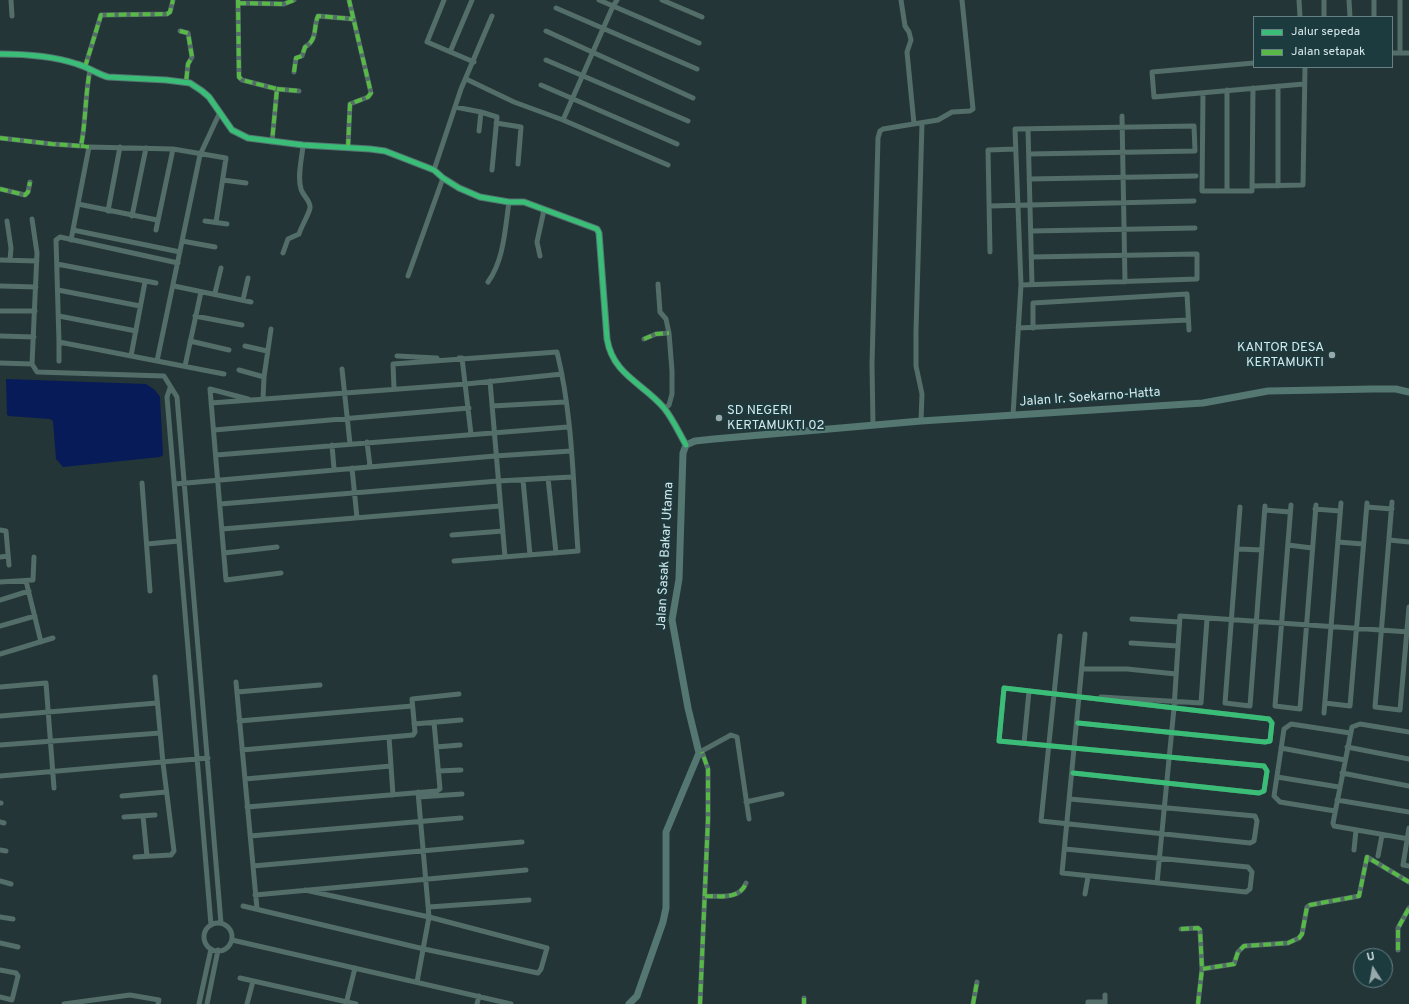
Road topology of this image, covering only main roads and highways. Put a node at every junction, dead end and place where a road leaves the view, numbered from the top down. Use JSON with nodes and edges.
{"nodes":[{"id":1,"x":0,"y":54,"type":"edge"},
{"id":2,"x":1409,"y":392,"type":"edge"},
{"id":3,"x":686,"y":445,"type":"junction"},
{"id":4,"x":631,"y":1003,"type":"edge"}],
"edges":[{"from":1,"to":3,"type":"main road"},
{"from":2,"to":3,"type":"main road","name":"Jalan Ir. Soekarno-Hatta"},
{"from":3,"to":4,"type":"main road","name":"Jalan Sasak Bakar Utama"}]}
